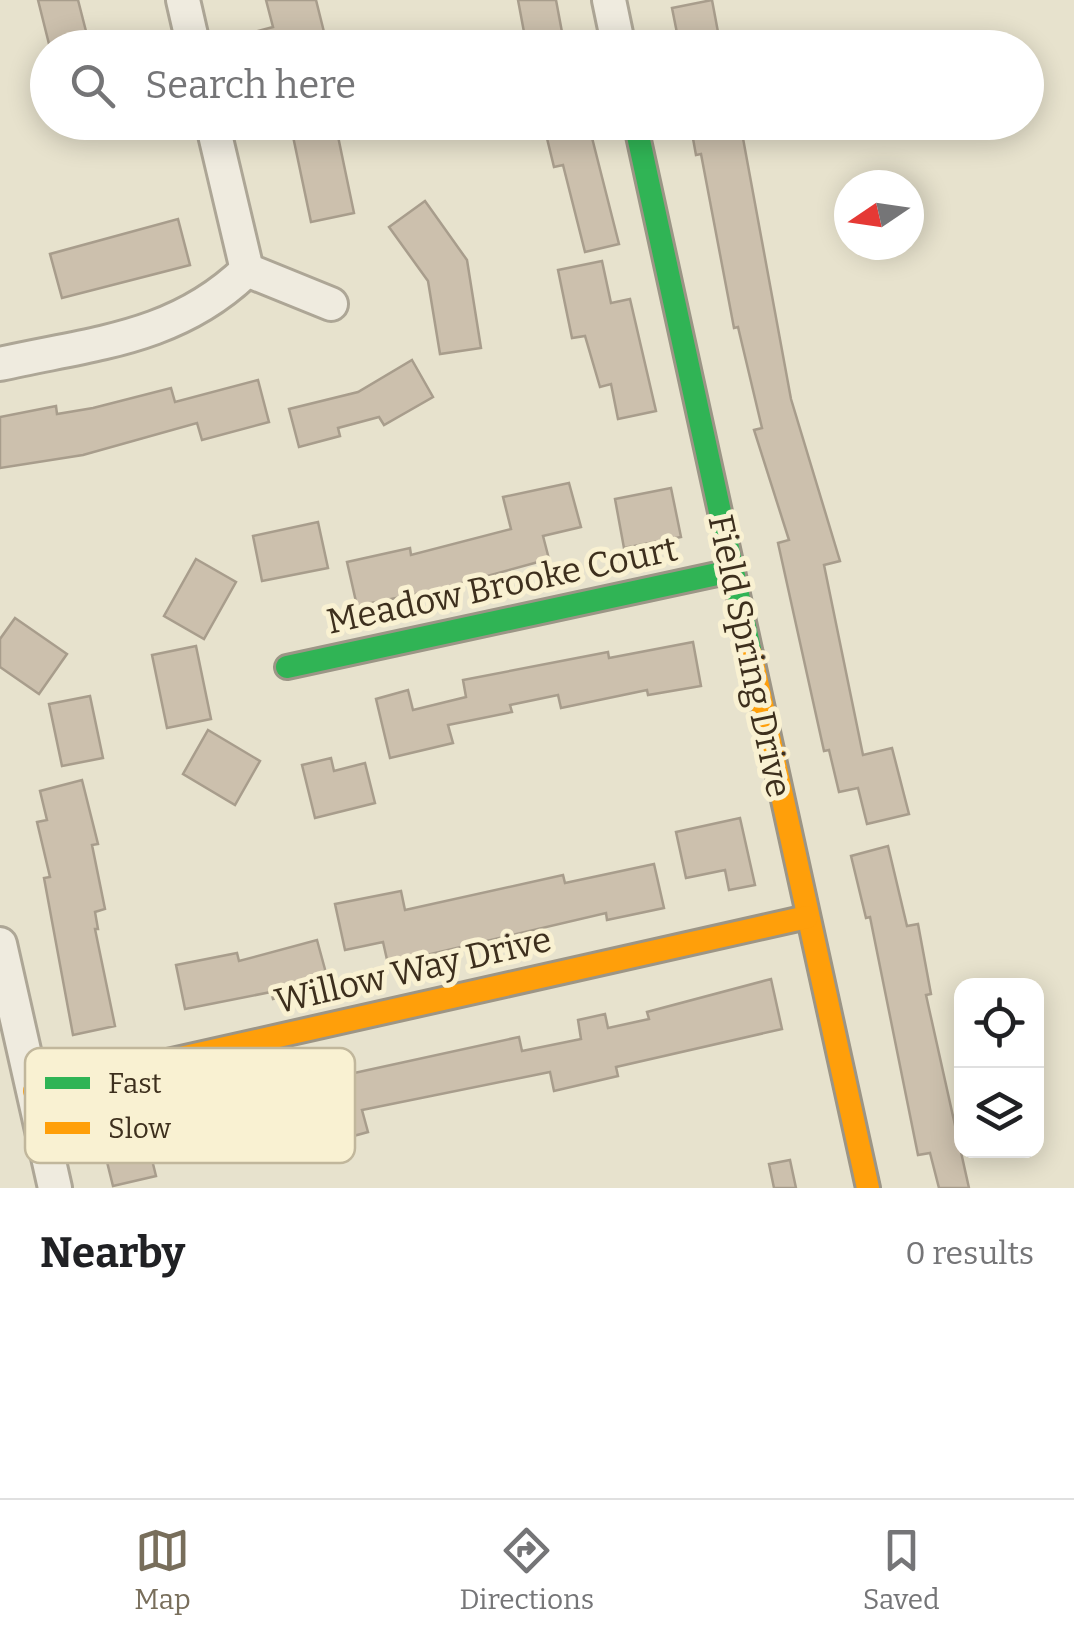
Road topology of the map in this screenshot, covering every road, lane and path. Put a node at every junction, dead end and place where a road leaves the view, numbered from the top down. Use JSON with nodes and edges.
{"nodes":[{"id":1,"x":182,"y":0,"type":"edge"},
{"id":2,"x":609,"y":0,"type":"edge"},
{"id":3,"x":190,"y":30,"type":"edge"},
{"id":4,"x":615,"y":30,"type":"edge"},
{"id":5,"x":216,"y":140,"type":"edge"},
{"id":6,"x":640,"y":140,"type":"edge"},
{"id":7,"x":246,"y":270,"type":"junction"},
{"id":8,"x":332,"y":304,"type":"dead end"},
{"id":9,"x":0,"y":364,"type":"edge"},
{"id":10,"x":732,"y":571,"type":"junction"},
{"id":11,"x":287,"y":666,"type":"dead end"},
{"id":12,"x":807,"y":917,"type":"junction"},
{"id":13,"x":0,"y":944,"type":"edge"},
{"id":14,"x":225,"y":1048,"type":"edge"},
{"id":15,"x":25,"y":1052,"type":"edge"},
{"id":16,"x":50,"y":1163,"type":"edge"},
{"id":17,"x":55,"y":1188,"type":"edge"},
{"id":18,"x":868,"y":1188,"type":"edge"}],
"edges":[{"from":1,"to":3,"type":"street"},
{"from":2,"to":4,"type":"street"},
{"from":5,"to":7,"type":"street"},
{"from":6,"to":10,"type":"street","name":"Field Spring Drive"},
{"from":7,"to":8,"type":"street"},
{"from":7,"to":9,"type":"street"},
{"from":10,"to":11,"type":"street","name":"Meadow Brooke Court"},
{"from":10,"to":12,"type":"street","name":"Field Spring Drive"},
{"from":12,"to":14,"type":"street","name":"Willow Way Drive"},
{"from":12,"to":18,"type":"street","name":"Field Spring Drive"},
{"from":13,"to":15,"type":"street"},
{"from":16,"to":17,"type":"street"}]}
